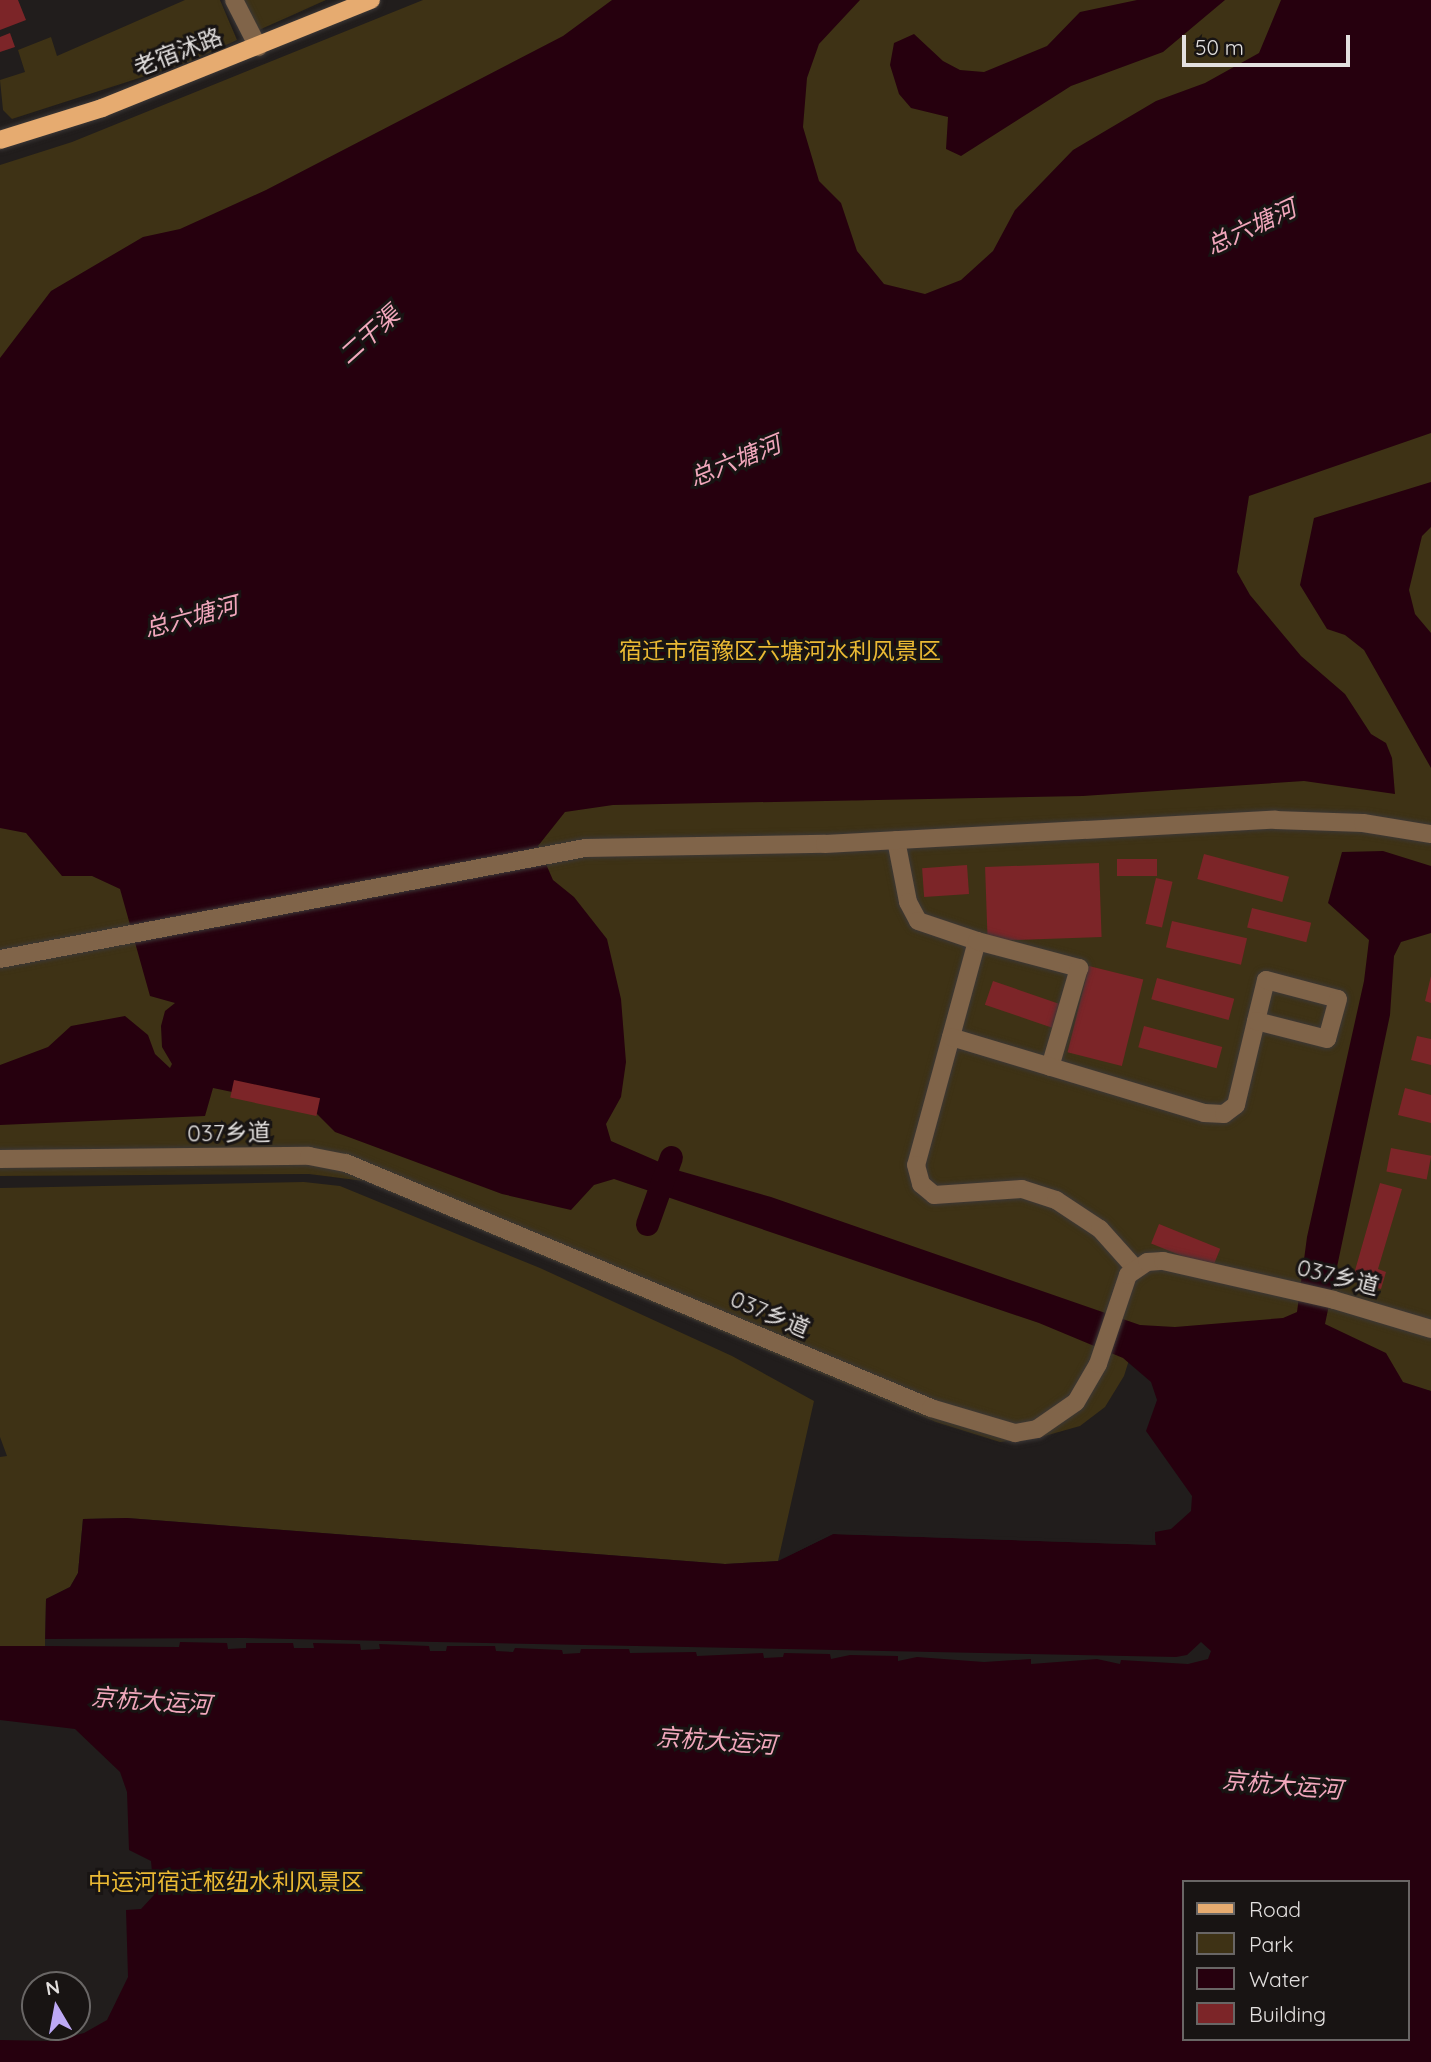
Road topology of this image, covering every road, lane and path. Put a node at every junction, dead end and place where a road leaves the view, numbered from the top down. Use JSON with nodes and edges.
{"nodes":[{"id":1,"x":234,"y":0,"type":"edge"},
{"id":2,"x":371,"y":0,"type":"edge"},
{"id":3,"x":258,"y":47,"type":"junction"},
{"id":4,"x":0,"y":140,"type":"edge"},
{"id":5,"x":1431,"y":834,"type":"edge"},
{"id":6,"x":895,"y":840,"type":"junction"},
{"id":7,"x":977,"y":941,"type":"junction"},
{"id":8,"x":0,"y":959,"type":"edge"},
{"id":9,"x":1256,"y":1021,"type":"junction"},
{"id":10,"x":951,"y":1037,"type":"junction"},
{"id":11,"x":1050,"y":1067,"type":"junction"},
{"id":12,"x":0,"y":1159,"type":"edge"},
{"id":13,"x":1135,"y":1268,"type":"junction"},
{"id":14,"x":1431,"y":1329,"type":"edge"}],
"edges":[{"from":1,"to":3,"type":"street"},
{"from":2,"to":3,"type":"main road","name":"老宿沭路"},
{"from":3,"to":4,"type":"main road","name":"老宿沭路"},
{"from":5,"to":6,"type":"street"},
{"from":6,"to":7,"type":"street"},
{"from":6,"to":8,"type":"street"},
{"from":7,"to":10,"type":"street"},
{"from":7,"to":11,"type":"street"},
{"from":9,"to":9,"type":"street"},
{"from":9,"to":11,"type":"street"},
{"from":10,"to":11,"type":"street"},
{"from":10,"to":13,"type":"street"},
{"from":12,"to":13,"type":"street","name":"037乡道"},
{"from":13,"to":14,"type":"street","name":"037乡道"}]}
